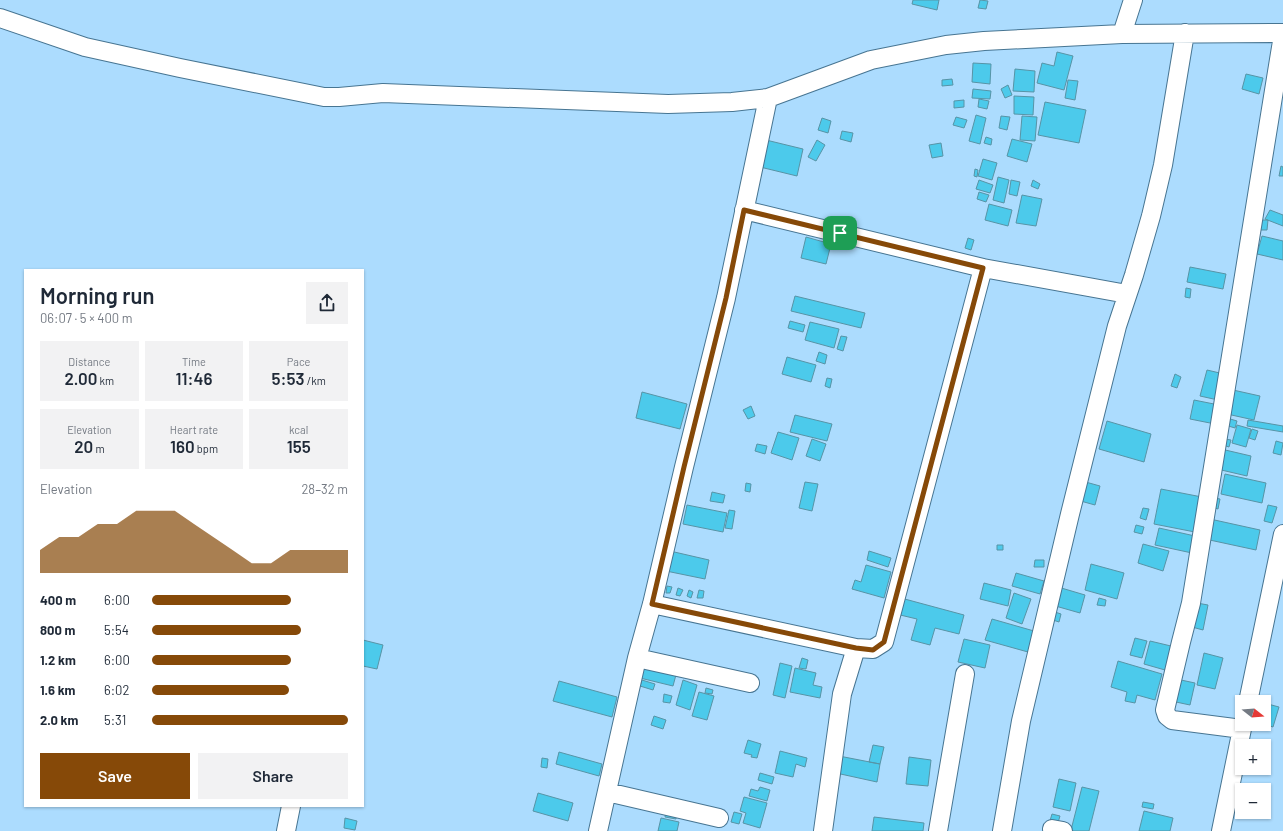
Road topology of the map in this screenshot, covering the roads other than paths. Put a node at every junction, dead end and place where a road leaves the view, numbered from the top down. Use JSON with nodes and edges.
{"nodes":[{"id":1,"x":1133,"y":0,"type":"edge"},
{"id":2,"x":0,"y":18,"type":"edge"},
{"id":3,"x":1122,"y":34,"type":"junction"},
{"id":4,"x":1185,"y":34,"type":"junction"},
{"id":5,"x":1283,"y":34,"type":"edge"},
{"id":6,"x":768,"y":98,"type":"junction"},
{"id":7,"x":744,"y":210,"type":"junction"},
{"id":8,"x":983,"y":268,"type":"junction"},
{"id":9,"x":1127,"y":294,"type":"junction"},
{"id":10,"x":1283,"y":534,"type":"edge"},
{"id":11,"x":652,"y":604,"type":"junction"},
{"id":12,"x":856,"y":648,"type":"junction"},
{"id":13,"x":637,"y":658,"type":"junction"},
{"id":14,"x":965,"y":674,"type":"dead end"},
{"id":15,"x":750,"y":683,"type":"dead end"},
{"id":16,"x":1249,"y":695,"type":"edge"},
{"id":17,"x":1235,"y":725,"type":"edge"},
{"id":18,"x":1241,"y":731,"type":"edge"},
{"id":19,"x":607,"y":792,"type":"junction"},
{"id":20,"x":291,"y":807,"type":"edge"},
{"id":21,"x":719,"y":818,"type":"dead end"},
{"id":22,"x":286,"y":831,"type":"edge"},
{"id":23,"x":598,"y":831,"type":"edge"},
{"id":24,"x":823,"y":831,"type":"edge"},
{"id":25,"x":938,"y":831,"type":"edge"},
{"id":26,"x":1002,"y":831,"type":"edge"},
{"id":27,"x":1221,"y":831,"type":"edge"}],
"edges":[{"from":1,"to":3,"type":"street"},
{"from":2,"to":6,"type":"street"},
{"from":3,"to":4,"type":"street"},
{"from":3,"to":6,"type":"street"},
{"from":4,"to":5,"type":"street"},
{"from":4,"to":9,"type":"street"},
{"from":5,"to":17,"type":"street"},
{"from":6,"to":7,"type":"street"},
{"from":7,"to":8,"type":"street"},
{"from":7,"to":11,"type":"street"},
{"from":8,"to":9,"type":"street"},
{"from":8,"to":12,"type":"street"},
{"from":9,"to":26,"type":"street"},
{"from":10,"to":16,"type":"street"},
{"from":11,"to":12,"type":"street"},
{"from":11,"to":13,"type":"street"},
{"from":12,"to":24,"type":"street"},
{"from":13,"to":15,"type":"street"},
{"from":13,"to":19,"type":"street"},
{"from":14,"to":25,"type":"street"},
{"from":18,"to":27,"type":"street"},
{"from":19,"to":21,"type":"street"},
{"from":19,"to":23,"type":"street"},
{"from":20,"to":22,"type":"street"}]}
